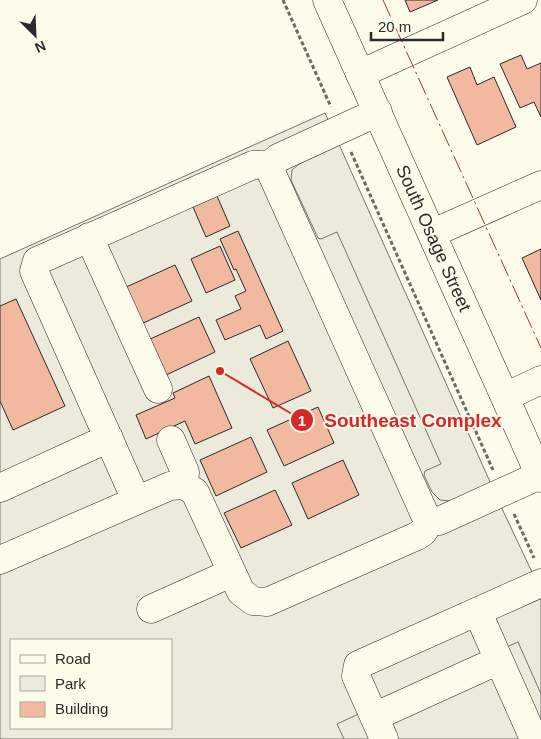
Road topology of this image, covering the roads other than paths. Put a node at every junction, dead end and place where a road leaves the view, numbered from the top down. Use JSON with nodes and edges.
{"nodes":[{"id":1,"x":327,"y":0,"type":"edge"},
{"id":2,"x":523,"y":0,"type":"edge"},
{"id":3,"x":360,"y":74,"type":"junction"},
{"id":4,"x":378,"y":112,"type":"junction"},
{"id":5,"x":272,"y":164,"type":"junction"},
{"id":6,"x":541,"y":185,"type":"edge"},
{"id":7,"x":432,"y":233,"type":"junction"},
{"id":8,"x":89,"y":237,"type":"junction"},
{"id":9,"x":541,"y":380,"type":"edge"},
{"id":10,"x":158,"y":389,"type":"dead end"},
{"id":11,"x":504,"y":397,"type":"junction"},
{"id":12,"x":109,"y":438,"type":"junction"},
{"id":13,"x":171,"y":440,"type":"dead end"},
{"id":14,"x":540,"y":476,"type":"edge"},
{"id":15,"x":184,"y":485,"type":"junction"},
{"id":16,"x":0,"y":488,"type":"edge"},
{"id":17,"x":136,"y":500,"type":"junction"},
{"id":18,"x":430,"y":521,"type":"junction"},
{"id":19,"x":0,"y":560,"type":"edge"},
{"id":20,"x":231,"y":573,"type":"junction"},
{"id":21,"x":539,"y":574,"type":"edge"},
{"id":22,"x":151,"y":609,"type":"dead end"},
{"id":23,"x":478,"y":612,"type":"junction"},
{"id":24,"x":499,"y":660,"type":"junction"},
{"id":25,"x":379,"y":728,"type":"edge"},
{"id":26,"x":534,"y":739,"type":"edge"}],
"edges":[{"from":1,"to":3,"type":"main road","name":"South Osage Street"},
{"from":2,"to":3,"type":"main road"},
{"from":3,"to":4,"type":"main road","name":"South Osage Street"},
{"from":4,"to":5,"type":"main road"},
{"from":4,"to":7,"type":"main road","name":"South Osage Street"},
{"from":5,"to":8,"type":"main road"},
{"from":5,"to":18,"type":"main road"},
{"from":6,"to":7,"type":"main road"},
{"from":7,"to":11,"type":"main road","name":"South Osage Street"},
{"from":8,"to":10,"type":"main road"},
{"from":8,"to":12,"type":"main road"},
{"from":9,"to":11,"type":"main road"},
{"from":11,"to":14,"type":"main road","name":"South Osage Street"},
{"from":12,"to":16,"type":"main road"},
{"from":12,"to":17,"type":"main road"},
{"from":13,"to":15,"type":"main road"},
{"from":14,"to":18,"type":"main road"},
{"from":15,"to":17,"type":"main road"},
{"from":15,"to":20,"type":"main road"},
{"from":17,"to":19,"type":"main road"},
{"from":18,"to":20,"type":"main road"},
{"from":20,"to":22,"type":"main road"},
{"from":21,"to":23,"type":"main road"},
{"from":23,"to":24,"type":"main road"},
{"from":23,"to":25,"type":"main road"},
{"from":24,"to":25,"type":"main road"},
{"from":24,"to":26,"type":"main road"}]}
